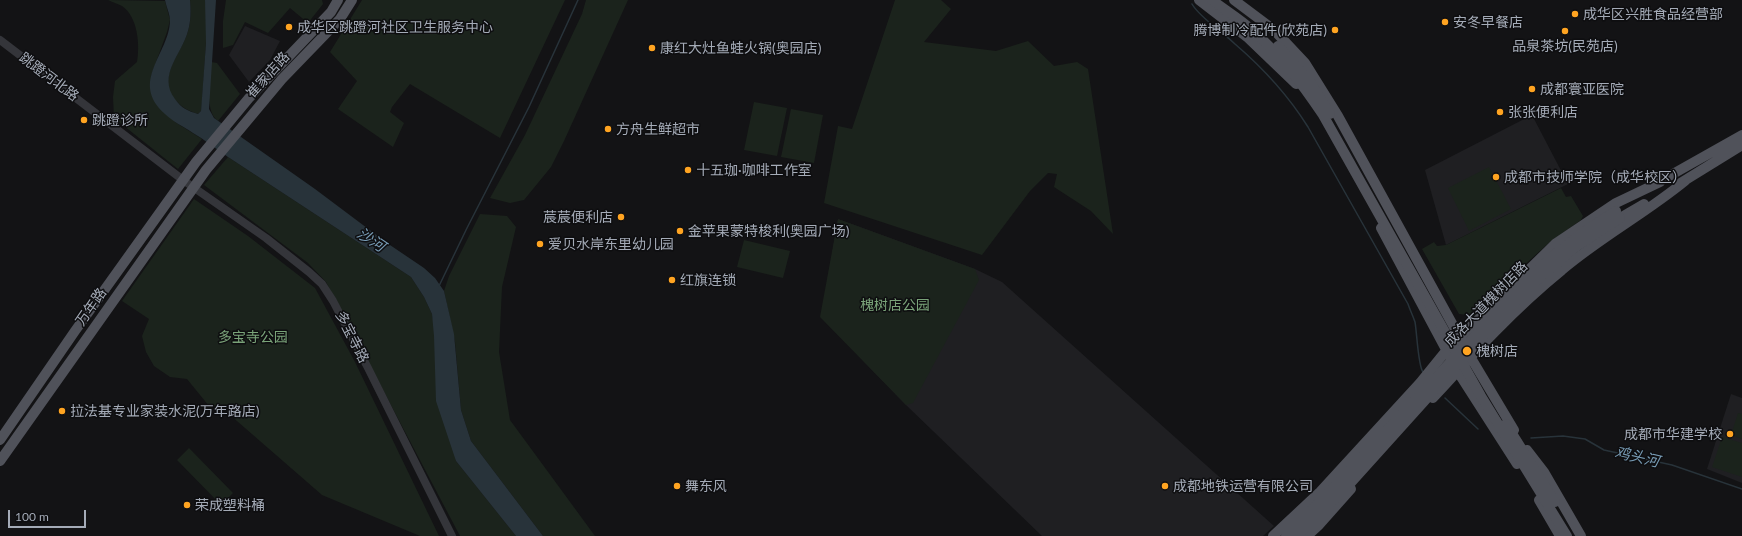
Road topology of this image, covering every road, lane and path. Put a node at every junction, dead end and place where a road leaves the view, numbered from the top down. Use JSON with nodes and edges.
{"nodes":[{"id":1,"x":338,"y":0,"type":"edge"},
{"id":2,"x":352,"y":0,"type":"edge"},
{"id":3,"x":1199,"y":0,"type":"edge"},
{"id":4,"x":1212,"y":0,"type":"edge"},
{"id":5,"x":1223,"y":0,"type":"edge"},
{"id":6,"x":1234,"y":0,"type":"edge"},
{"id":7,"x":0,"y":40,"type":"edge"},
{"id":8,"x":1742,"y":135,"type":"edge"},
{"id":9,"x":1742,"y":145,"type":"edge"},
{"id":10,"x":196,"y":162,"type":"joint"},
{"id":11,"x":206,"y":170,"type":"joint"},
{"id":12,"x":183,"y":180,"type":"junction"},
{"id":13,"x":1684,"y":180,"type":"junction"},
{"id":14,"x":1660,"y":182,"type":"junction"},
{"id":15,"x":193,"y":186,"type":"junction"},
{"id":16,"x":1618,"y":214,"type":"junction"},
{"id":17,"x":1460,"y":338,"type":"junction"},
{"id":18,"x":1446,"y":351,"type":"junction"},
{"id":19,"x":1470,"y":358,"type":"junction"},
{"id":20,"x":1458,"y":372,"type":"junction"},
{"id":21,"x":0,"y":440,"type":"edge"},
{"id":22,"x":0,"y":461,"type":"edge"},
{"id":23,"x":452,"y":536,"type":"edge"},
{"id":24,"x":1273,"y":536,"type":"edge"},
{"id":25,"x":1286,"y":536,"type":"edge"},
{"id":26,"x":1297,"y":536,"type":"edge"},
{"id":27,"x":1307,"y":536,"type":"edge"},
{"id":28,"x":1560,"y":536,"type":"edge"},
{"id":29,"x":1567,"y":536,"type":"edge"},
{"id":30,"x":1575,"y":536,"type":"edge"},
{"id":31,"x":1581,"y":536,"type":"edge"}],
"edges":[{"from":1,"to":10,"type":"main road","name":"崔家店路"},
{"from":2,"to":11,"type":"main road","name":"崔家店路"},
{"from":3,"to":18,"type":"main road"},
{"from":4,"to":29,"type":"main road","bridge":true},
{"from":5,"to":30,"type":"main road","bridge":true},
{"from":6,"to":17,"type":"main road"},
{"from":7,"to":12,"type":"street","name":"跳蹬河北路"},
{"from":8,"to":14,"type":"main road","name":"成洛大道槐树店路"},
{"from":9,"to":13,"type":"main road","name":"成洛大道槐树店路"},
{"from":10,"to":12,"type":"main road","name":"万年路"},
{"from":11,"to":15,"type":"main road","name":"万年路"},
{"from":12,"to":15,"type":"street","name":"跳蹬河北路"},
{"from":12,"to":21,"type":"main road","name":"万年路"},
{"from":13,"to":16,"type":"main road","name":"成洛大道槐树店路"},
{"from":13,"to":19,"type":"main road"},
{"from":14,"to":16,"type":"main road","name":"成洛大道槐树店路"},
{"from":14,"to":17,"type":"main road"},
{"from":15,"to":22,"type":"main road","name":"万年路"},
{"from":15,"to":23,"type":"street","name":"多宝寺路"},
{"from":16,"to":25,"type":"main road","name":"成洛大道槐树店路","bridge":true},
{"from":16,"to":26,"type":"main road","name":"成洛大道槐树店路","bridge":true},
{"from":17,"to":18,"type":"main road"},
{"from":17,"to":19,"type":"main road"},
{"from":18,"to":20,"type":"main road"},
{"from":18,"to":24,"type":"main road"},
{"from":19,"to":20,"type":"main road"},
{"from":19,"to":31,"type":"main road"},
{"from":20,"to":27,"type":"main road"},
{"from":20,"to":28,"type":"main road"}]}
